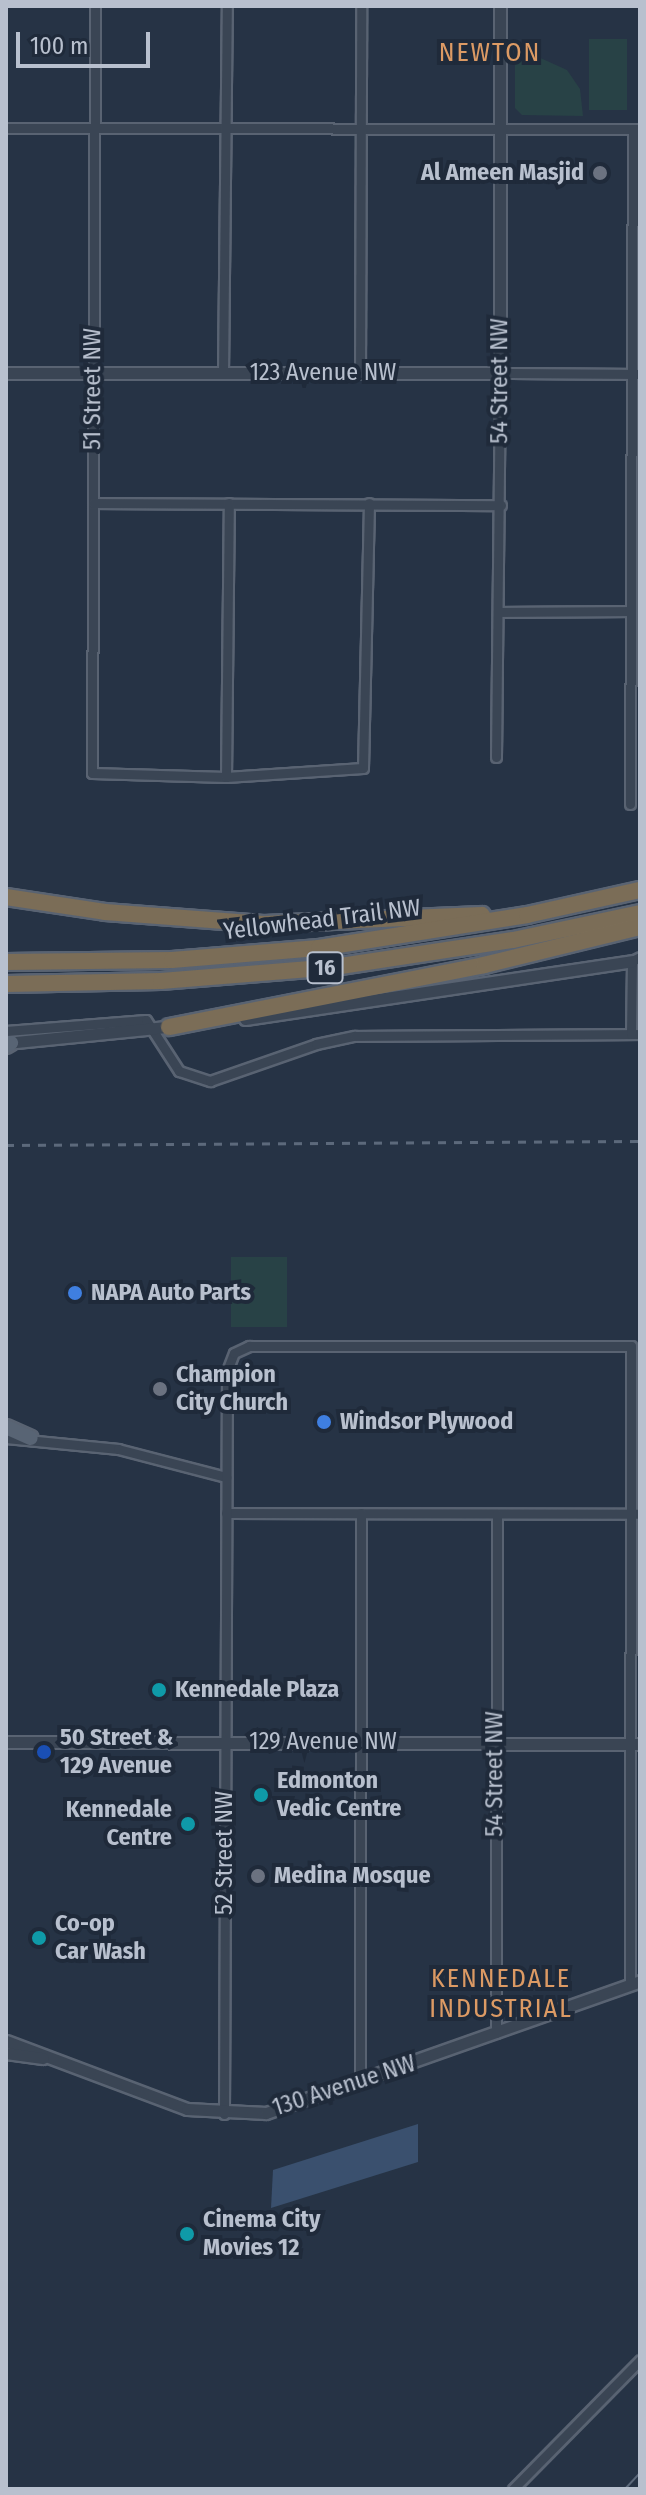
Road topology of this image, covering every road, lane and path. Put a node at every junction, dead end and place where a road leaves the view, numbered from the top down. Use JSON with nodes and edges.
{"nodes":[{"id":1,"x":95,"y":6,"type":"edge"},
{"id":2,"x":227,"y":6,"type":"edge"},
{"id":3,"x":361,"y":6,"type":"edge"},
{"id":4,"x":500,"y":6,"type":"edge"},
{"id":5,"x":6,"y":128,"type":"edge"},
{"id":6,"x":94,"y":128,"type":"junction"},
{"id":7,"x":225,"y":128,"type":"junction"},
{"id":8,"x":361,"y":128,"type":"junction"},
{"id":9,"x":501,"y":129,"type":"junction"},
{"id":10,"x":637,"y":129,"type":"edge"},
{"id":11,"x":6,"y":373,"type":"edge"},
{"id":12,"x":93,"y":373,"type":"junction"},
{"id":13,"x":223,"y":373,"type":"junction"},
{"id":14,"x":360,"y":373,"type":"junction"},
{"id":15,"x":500,"y":373,"type":"junction"},
{"id":16,"x":636,"y":374,"type":"edge"},
{"id":17,"x":93,"y":503,"type":"junction"},
{"id":18,"x":229,"y":503,"type":"junction"},
{"id":19,"x":369,"y":503,"type":"junction"},
{"id":20,"x":501,"y":505,"type":"junction"},
{"id":21,"x":631,"y":611,"type":"junction"},
{"id":22,"x":499,"y":612,"type":"junction"},
{"id":23,"x":496,"y":757,"type":"dead end"},
{"id":24,"x":226,"y":777,"type":"junction"},
{"id":25,"x":630,"y":804,"type":"dead end"},
{"id":26,"x":640,"y":890,"type":"edge"},
{"id":27,"x":6,"y":897,"type":"edge"},
{"id":28,"x":6,"y":909,"type":"edge"},
{"id":29,"x":105,"y":912,"type":"junction"},
{"id":30,"x":640,"y":913,"type":"edge"},
{"id":31,"x":527,"y":915,"type":"junction"},
{"id":32,"x":640,"y":927,"type":"edge"},
{"id":33,"x":636,"y":959,"type":"edge"},
{"id":34,"x":6,"y":962,"type":"edge"},
{"id":35,"x":6,"y":984,"type":"edge"},
{"id":36,"x":162,"y":1027,"type":"junction"},
{"id":37,"x":636,"y":1034,"type":"edge"},
{"id":38,"x":7,"y":1041,"type":"edge"},
{"id":39,"x":6,"y":1427,"type":"edge"},
{"id":40,"x":6,"y":1438,"type":"edge"},
{"id":41,"x":31,"y":1438,"type":"junction"},
{"id":42,"x":226,"y":1477,"type":"junction"},
{"id":43,"x":226,"y":1513,"type":"junction"},
{"id":44,"x":361,"y":1513,"type":"junction"},
{"id":45,"x":497,"y":1514,"type":"junction"},
{"id":46,"x":635,"y":1514,"type":"edge"},
{"id":47,"x":6,"y":1742,"type":"edge"},
{"id":48,"x":225,"y":1742,"type":"junction"},
{"id":49,"x":360,"y":1743,"type":"junction"},
{"id":50,"x":495,"y":1743,"type":"junction"},
{"id":51,"x":635,"y":1744,"type":"edge"},
{"id":52,"x":635,"y":1983,"type":"edge"},
{"id":53,"x":496,"y":2033,"type":"junction"},
{"id":54,"x":6,"y":2041,"type":"edge"},
{"id":55,"x":6,"y":2053,"type":"edge"},
{"id":56,"x":43,"y":2058,"type":"junction"},
{"id":57,"x":360,"y":2082,"type":"junction"},
{"id":58,"x":224,"y":2114,"type":"junction"},
{"id":59,"x":640,"y":2360,"type":"edge"},
{"id":60,"x":513,"y":2489,"type":"edge"}],
"edges":[{"from":1,"to":6,"type":"street","name":"51 Street NW"},
{"from":2,"to":7,"type":"street"},
{"from":3,"to":8,"type":"street"},
{"from":4,"to":9,"type":"street","name":"54 Street NW"},
{"from":5,"to":6,"type":"street"},
{"from":6,"to":7,"type":"street"},
{"from":6,"to":12,"type":"street","name":"51 Street NW"},
{"from":7,"to":8,"type":"street"},
{"from":7,"to":13,"type":"street"},
{"from":8,"to":9,"type":"street"},
{"from":8,"to":14,"type":"street"},
{"from":9,"to":10,"type":"street"},
{"from":9,"to":15,"type":"street","name":"54 Street NW"},
{"from":10,"to":16,"type":"street"},
{"from":11,"to":12,"type":"street","name":"123 Avenue NW"},
{"from":12,"to":13,"type":"street","name":"123 Avenue NW"},
{"from":12,"to":17,"type":"street","name":"51 Street NW"},
{"from":13,"to":14,"type":"street","name":"123 Avenue NW"},
{"from":14,"to":15,"type":"street","name":"123 Avenue NW"},
{"from":15,"to":16,"type":"street","name":"123 Avenue NW"},
{"from":15,"to":20,"type":"street","name":"54 Street NW"},
{"from":16,"to":21,"type":"street"},
{"from":17,"to":18,"type":"street"},
{"from":17,"to":24,"type":"street","name":"51 Street NW"},
{"from":18,"to":19,"type":"street"},
{"from":18,"to":24,"type":"street"},
{"from":19,"to":20,"type":"street"},
{"from":19,"to":24,"type":"street"},
{"from":20,"to":22,"type":"street","name":"54 Street NW"},
{"from":21,"to":22,"type":"street"},
{"from":21,"to":25,"type":"street"},
{"from":22,"to":23,"type":"street","name":"54 Street NW"},
{"from":26,"to":31,"type":"highway","name":"Yellowhead Trail NW","number":"16"},
{"from":27,"to":29,"type":"highway"},
{"from":28,"to":29,"type":"highway"},
{"from":29,"to":31,"type":"highway"},
{"from":30,"to":35,"type":"highway","name":"Yellowhead Trail NW","number":"16"},
{"from":31,"to":34,"type":"highway","name":"Yellowhead Trail NW","number":"16"},
{"from":32,"to":36,"type":"highway"},
{"from":33,"to":36,"type":"street"},
{"from":33,"to":37,"type":"street"},
{"from":36,"to":37,"type":"street"},
{"from":36,"to":38,"type":"street"},
{"from":39,"to":41,"type":"main road"},
{"from":40,"to":41,"type":"street"},
{"from":41,"to":42,"type":"street"},
{"from":42,"to":43,"type":"street","name":"52 Street NW"},
{"from":42,"to":46,"type":"street","name":"52 Street NW"},
{"from":43,"to":44,"type":"street"},
{"from":43,"to":48,"type":"street","name":"52 Street NW"},
{"from":44,"to":45,"type":"street"},
{"from":44,"to":49,"type":"street"},
{"from":45,"to":46,"type":"street"},
{"from":45,"to":50,"type":"street","name":"54 Street NW"},
{"from":46,"to":51,"type":"street"},
{"from":47,"to":48,"type":"street","name":"129 Avenue NW"},
{"from":48,"to":49,"type":"street","name":"129 Avenue NW"},
{"from":48,"to":58,"type":"street","name":"52 Street NW"},
{"from":49,"to":50,"type":"street","name":"129 Avenue NW"},
{"from":49,"to":57,"type":"street"},
{"from":50,"to":51,"type":"street","name":"129 Avenue NW"},
{"from":50,"to":53,"type":"street","name":"54 Street NW"},
{"from":51,"to":52,"type":"street"},
{"from":52,"to":53,"type":"street","name":"130 Avenue NW"},
{"from":53,"to":57,"type":"street","name":"130 Avenue NW"},
{"from":54,"to":56,"type":"street","name":"130 Avenue NW"},
{"from":55,"to":56,"type":"street","name":"130 Avenue NW"},
{"from":56,"to":58,"type":"street","name":"130 Avenue NW"},
{"from":57,"to":58,"type":"street","name":"130 Avenue NW"},
{"from":59,"to":60,"type":"street"}]}
